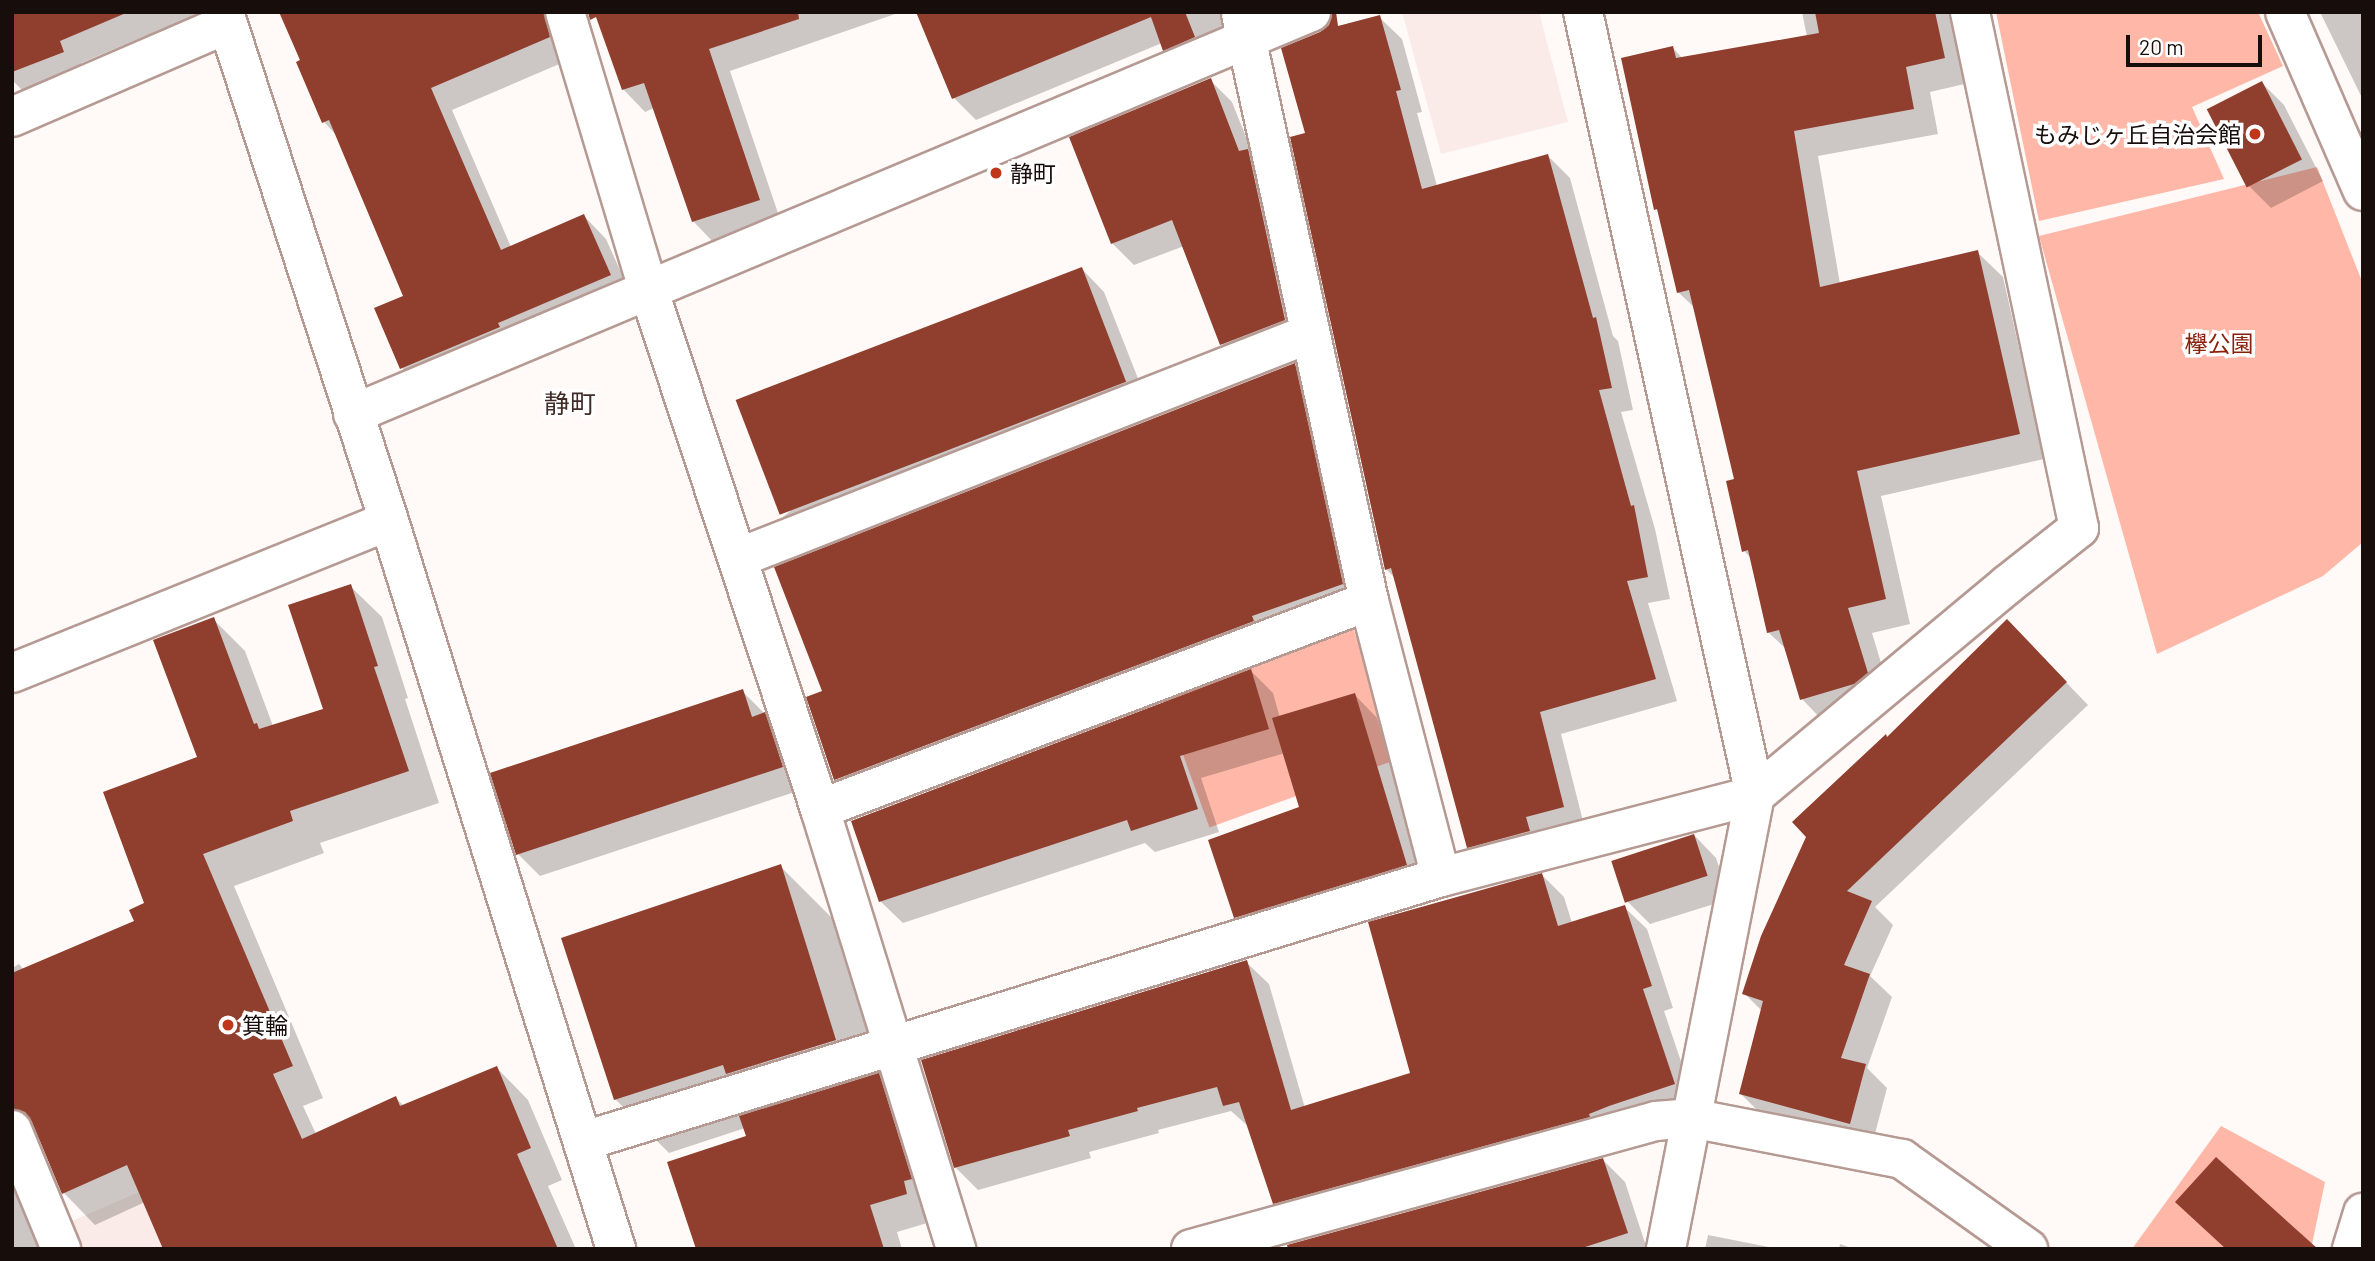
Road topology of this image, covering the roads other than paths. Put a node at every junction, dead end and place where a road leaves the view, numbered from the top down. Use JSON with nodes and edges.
{"nodes":[{"id":1,"x":565,"y":12,"type":"edge"},
{"id":2,"x":1311,"y":12,"type":"edge"},
{"id":3,"x":1583,"y":12,"type":"edge"},
{"id":4,"x":1970,"y":12,"type":"edge"},
{"id":5,"x":2286,"y":12,"type":"edge"},
{"id":6,"x":225,"y":18,"type":"edge"},
{"id":7,"x":1244,"y":26,"type":"edge"},
{"id":8,"x":12,"y":117,"type":"edge"},
{"id":9,"x":2363,"y":191,"type":"edge"},
{"id":10,"x":648,"y":288,"type":"junction"},
{"id":11,"x":1309,"y":334,"type":"junction"},
{"id":12,"x":353,"y":414,"type":"junction"},
{"id":13,"x":388,"y":521,"type":"junction"},
{"id":14,"x":738,"y":558,"type":"junction"},
{"id":15,"x":1369,"y":601,"type":"junction"},
{"id":16,"x":12,"y":673,"type":"edge"},
{"id":17,"x":1755,"y":795,"type":"junction"},
{"id":18,"x":820,"y":809,"type":"junction"},
{"id":19,"x":1441,"y":877,"type":"junction"},
{"id":20,"x":892,"y":1046,"type":"junction"},
{"id":21,"x":1692,"y":1118,"type":"junction"},
{"id":22,"x":12,"y":1130,"type":"edge"},
{"id":23,"x":584,"y":1141,"type":"junction"},
{"id":24,"x":2363,"y":1213,"type":"edge"},
{"id":25,"x":61,"y":1249,"type":"edge"},
{"id":26,"x":617,"y":1249,"type":"edge"},
{"id":27,"x":956,"y":1249,"type":"edge"},
{"id":28,"x":1191,"y":1249,"type":"edge"},
{"id":29,"x":1666,"y":1249,"type":"edge"},
{"id":30,"x":2028,"y":1249,"type":"edge"},
{"id":31,"x":2352,"y":1249,"type":"edge"}],
"edges":[{"from":1,"to":10,"type":"street"},
{"from":2,"to":7,"type":"street"},
{"from":3,"to":17,"type":"street"},
{"from":4,"to":17,"type":"street"},
{"from":5,"to":9,"type":"street"},
{"from":6,"to":8,"type":"street"},
{"from":6,"to":12,"type":"street"},
{"from":7,"to":10,"type":"street"},
{"from":7,"to":11,"type":"street"},
{"from":10,"to":12,"type":"street"},
{"from":10,"to":14,"type":"street"},
{"from":11,"to":14,"type":"street"},
{"from":11,"to":15,"type":"street"},
{"from":12,"to":13,"type":"street"},
{"from":13,"to":16,"type":"street"},
{"from":13,"to":23,"type":"street"},
{"from":14,"to":18,"type":"street"},
{"from":15,"to":18,"type":"street"},
{"from":15,"to":19,"type":"street"},
{"from":17,"to":19,"type":"street"},
{"from":17,"to":21,"type":"street"},
{"from":18,"to":20,"type":"street"},
{"from":19,"to":20,"type":"street"},
{"from":20,"to":23,"type":"street"},
{"from":20,"to":27,"type":"street"},
{"from":21,"to":28,"type":"street"},
{"from":21,"to":29,"type":"street"},
{"from":21,"to":30,"type":"street"},
{"from":22,"to":25,"type":"street"},
{"from":23,"to":26,"type":"street"},
{"from":24,"to":31,"type":"street"}]}
